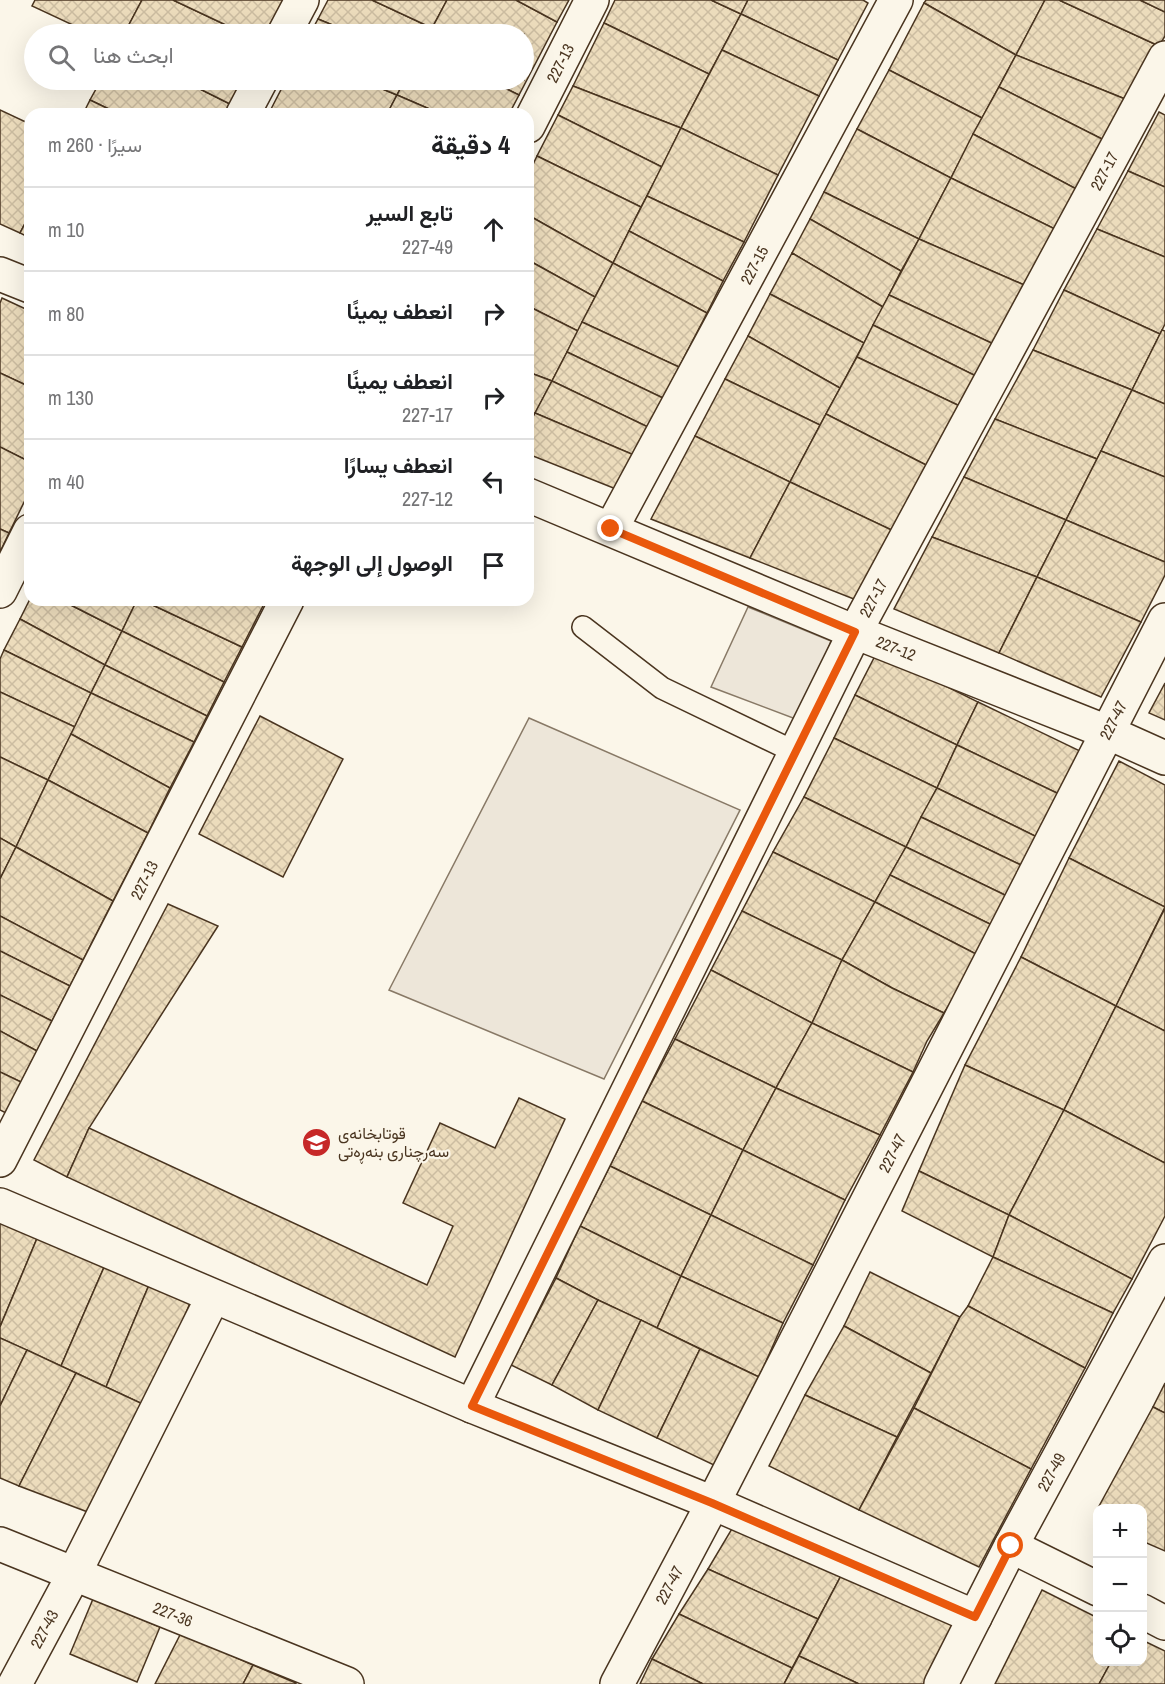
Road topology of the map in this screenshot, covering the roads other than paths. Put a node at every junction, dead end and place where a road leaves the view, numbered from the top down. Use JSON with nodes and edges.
{"nodes":[{"id":1,"x":302,"y":0,"type":"edge"},
{"id":2,"x":592,"y":0,"type":"edge"},
{"id":3,"x":896,"y":0,"type":"edge"},
{"id":4,"x":289,"y":24,"type":"edge"},
{"id":5,"x":1165,"y":58,"type":"edge"},
{"id":6,"x":256,"y":90,"type":"edge"},
{"id":7,"x":246,"y":108,"type":"edge"},
{"id":8,"x":534,"y":114,"type":"edge"},
{"id":9,"x":0,"y":274,"type":"edge"},
{"id":10,"x":24,"y":284,"type":"edge"},
{"id":11,"x":534,"y":497,"type":"edge"},
{"id":12,"x":611,"y":529,"type":"junction"},
{"id":13,"x":24,"y":543,"type":"edge"},
{"id":14,"x":0,"y":591,"type":"edge"},
{"id":15,"x":284,"y":606,"type":"edge"},
{"id":16,"x":1165,"y":620,"type":"edge"},
{"id":17,"x":583,"y":627,"type":"dead end"},
{"id":18,"x":855,"y":632,"type":"junction"},
{"id":19,"x":1107,"y":732,"type":"junction"},
{"id":20,"x":795,"y":752,"type":"junction"},
{"id":21,"x":1165,"y":758,"type":"edge"},
{"id":22,"x":0,"y":1160,"type":"edge"},
{"id":23,"x":0,"y":1204,"type":"edge"},
{"id":24,"x":1165,"y":1261,"type":"edge"},
{"id":25,"x":213,"y":1297,"type":"junction"},
{"id":26,"x":472,"y":1406,"type":"junction"},
{"id":27,"x":712,"y":1503,"type":"junction"},
{"id":28,"x":0,"y":1544,"type":"edge"},
{"id":29,"x":1011,"y":1546,"type":"junction"},
{"id":30,"x":74,"y":1574,"type":"junction"},
{"id":31,"x":1093,"y":1587,"type":"edge"},
{"id":32,"x":1145,"y":1612,"type":"edge"},
{"id":33,"x":975,"y":1617,"type":"junction"},
{"id":34,"x":1165,"y":1623,"type":"edge"},
{"id":35,"x":15,"y":1684,"type":"edge"},
{"id":36,"x":347,"y":1684,"type":"edge"},
{"id":37,"x":616,"y":1684,"type":"edge"},
{"id":38,"x":941,"y":1684,"type":"edge"}],
"edges":[{"from":1,"to":4,"type":"street"},
{"from":2,"to":8,"type":"street","name":"227-13"},
{"from":3,"to":12,"type":"street","name":"227-15"},
{"from":5,"to":18,"type":"street","name":"227-17"},
{"from":6,"to":7,"type":"street"},
{"from":9,"to":10,"type":"street"},
{"from":11,"to":12,"type":"street","name":"227-12"},
{"from":12,"to":18,"type":"street","name":"227-12"},
{"from":13,"to":14,"type":"street"},
{"from":15,"to":22,"type":"street","name":"227-13"},
{"from":16,"to":19,"type":"street","name":"227-47"},
{"from":17,"to":20,"type":"lane"},
{"from":18,"to":19,"type":"street","name":"227-12"},
{"from":18,"to":20,"type":"street","name":"227-17"},
{"from":19,"to":21,"type":"street","name":"227-12"},
{"from":19,"to":27,"type":"street","name":"227-47"},
{"from":20,"to":26,"type":"street","name":"227-17"},
{"from":23,"to":25,"type":"street"},
{"from":24,"to":29,"type":"street","name":"227-49"},
{"from":25,"to":26,"type":"street"},
{"from":25,"to":30,"type":"street","name":"227-43"},
{"from":26,"to":27,"type":"street"},
{"from":27,"to":33,"type":"street"},
{"from":27,"to":37,"type":"street","name":"227-47"},
{"from":28,"to":30,"type":"street","name":"227-36"},
{"from":29,"to":31,"type":"street"},
{"from":29,"to":33,"type":"street","name":"227-49"},
{"from":30,"to":35,"type":"street","name":"227-43"},
{"from":30,"to":36,"type":"street","name":"227-36"},
{"from":32,"to":34,"type":"street"},
{"from":33,"to":38,"type":"street","name":"227-49"}]}
